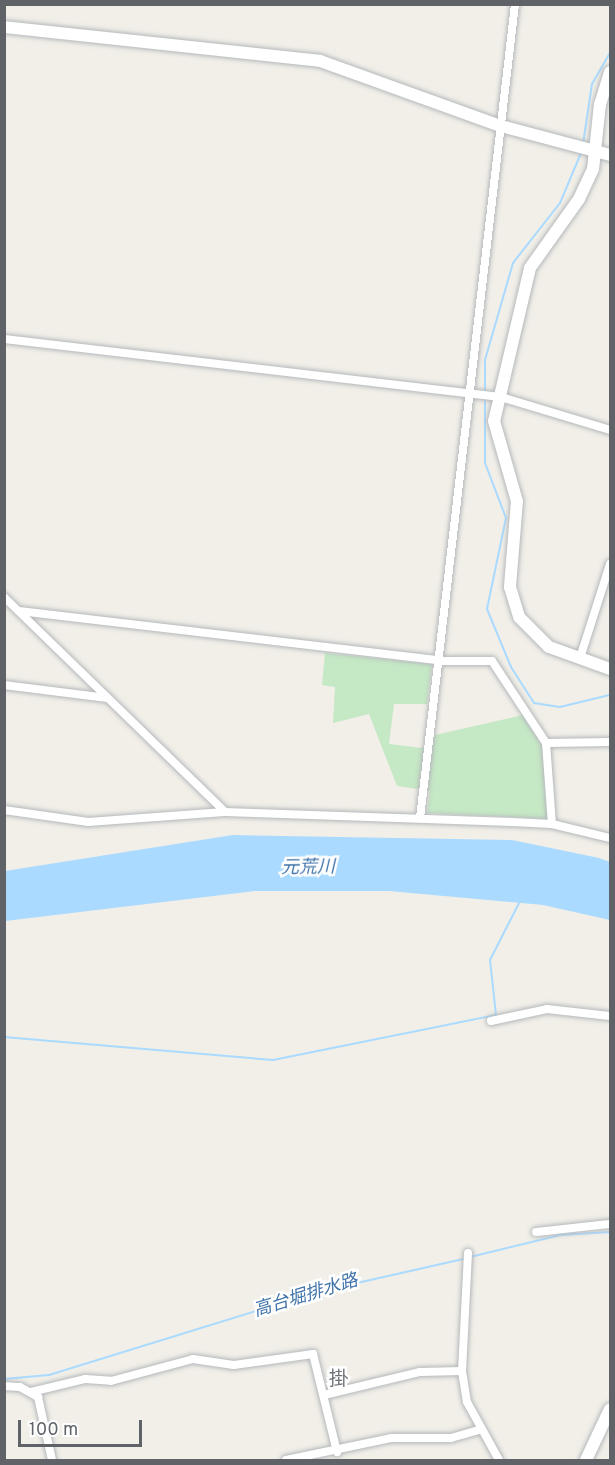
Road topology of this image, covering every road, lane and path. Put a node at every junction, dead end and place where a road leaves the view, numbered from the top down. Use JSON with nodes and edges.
{"nodes":[{"id":1,"x":515,"y":4,"type":"edge"},
{"id":2,"x":4,"y":27,"type":"edge"},
{"id":3,"x":610,"y":72,"type":"edge"},
{"id":4,"x":501,"y":126,"type":"junction"},
{"id":5,"x":604,"y":153,"type":"edge"},
{"id":6,"x":4,"y":339,"type":"edge"},
{"id":7,"x":471,"y":394,"type":"junction"},
{"id":8,"x":501,"y":397,"type":"junction"},
{"id":9,"x":610,"y":430,"type":"edge"},
{"id":10,"x":610,"y":564,"type":"edge"},
{"id":11,"x":4,"y":597,"type":"edge"},
{"id":12,"x":19,"y":611,"type":"junction"},
{"id":13,"x":580,"y":658,"type":"junction"},
{"id":14,"x":439,"y":660,"type":"junction"},
{"id":15,"x":610,"y":669,"type":"edge"},
{"id":16,"x":4,"y":685,"type":"edge"},
{"id":17,"x":107,"y":698,"type":"junction"},
{"id":18,"x":610,"y":742,"type":"edge"},
{"id":19,"x":546,"y":743,"type":"junction"},
{"id":20,"x":4,"y":810,"type":"edge"},
{"id":21,"x":225,"y":812,"type":"junction"},
{"id":22,"x":420,"y":818,"type":"junction"},
{"id":23,"x":552,"y":824,"type":"junction"},
{"id":24,"x":610,"y":838,"type":"edge"},
{"id":25,"x":610,"y":1016,"type":"edge"},
{"id":26,"x":492,"y":1021,"type":"dead end"},
{"id":27,"x":610,"y":1224,"type":"edge"},
{"id":28,"x":536,"y":1232,"type":"dead end"},
{"id":29,"x":468,"y":1253,"type":"dead end"},
{"id":30,"x":462,"y":1371,"type":"junction"},
{"id":31,"x":4,"y":1386,"type":"edge"},
{"id":32,"x":32,"y":1392,"type":"junction"},
{"id":33,"x":324,"y":1395,"type":"junction"},
{"id":34,"x":610,"y":1408,"type":"edge"},
{"id":35,"x":482,"y":1429,"type":"junction"},
{"id":36,"x":337,"y":1452,"type":"junction"},
{"id":37,"x":52,"y":1461,"type":"edge"},
{"id":38,"x":286,"y":1461,"type":"edge"},
{"id":39,"x":499,"y":1461,"type":"edge"},
{"id":40,"x":586,"y":1461,"type":"edge"}],
"edges":[{"from":1,"to":4,"type":"street"},
{"from":2,"to":4,"type":"street"},
{"from":3,"to":5,"type":"street"},
{"from":4,"to":5,"type":"street"},
{"from":4,"to":7,"type":"street"},
{"from":5,"to":8,"type":"street"},
{"from":6,"to":7,"type":"street"},
{"from":7,"to":8,"type":"street"},
{"from":7,"to":14,"type":"street"},
{"from":8,"to":9,"type":"street"},
{"from":8,"to":13,"type":"street"},
{"from":10,"to":13,"type":"street"},
{"from":11,"to":12,"type":"street"},
{"from":12,"to":14,"type":"street"},
{"from":12,"to":17,"type":"street"},
{"from":13,"to":15,"type":"street"},
{"from":14,"to":19,"type":"street"},
{"from":14,"to":22,"type":"street"},
{"from":16,"to":17,"type":"street"},
{"from":17,"to":21,"type":"street"},
{"from":18,"to":19,"type":"street"},
{"from":19,"to":23,"type":"street"},
{"from":20,"to":21,"type":"street"},
{"from":21,"to":22,"type":"street"},
{"from":22,"to":23,"type":"street"},
{"from":23,"to":24,"type":"street"},
{"from":25,"to":26,"type":"street"},
{"from":27,"to":28,"type":"street"},
{"from":29,"to":30,"type":"street"},
{"from":30,"to":33,"type":"street"},
{"from":30,"to":35,"type":"street"},
{"from":31,"to":32,"type":"street"},
{"from":32,"to":33,"type":"street"},
{"from":32,"to":37,"type":"street"},
{"from":33,"to":36,"type":"street"},
{"from":34,"to":40,"type":"street"},
{"from":35,"to":36,"type":"street"},
{"from":35,"to":39,"type":"street"},
{"from":36,"to":38,"type":"street"}]}
